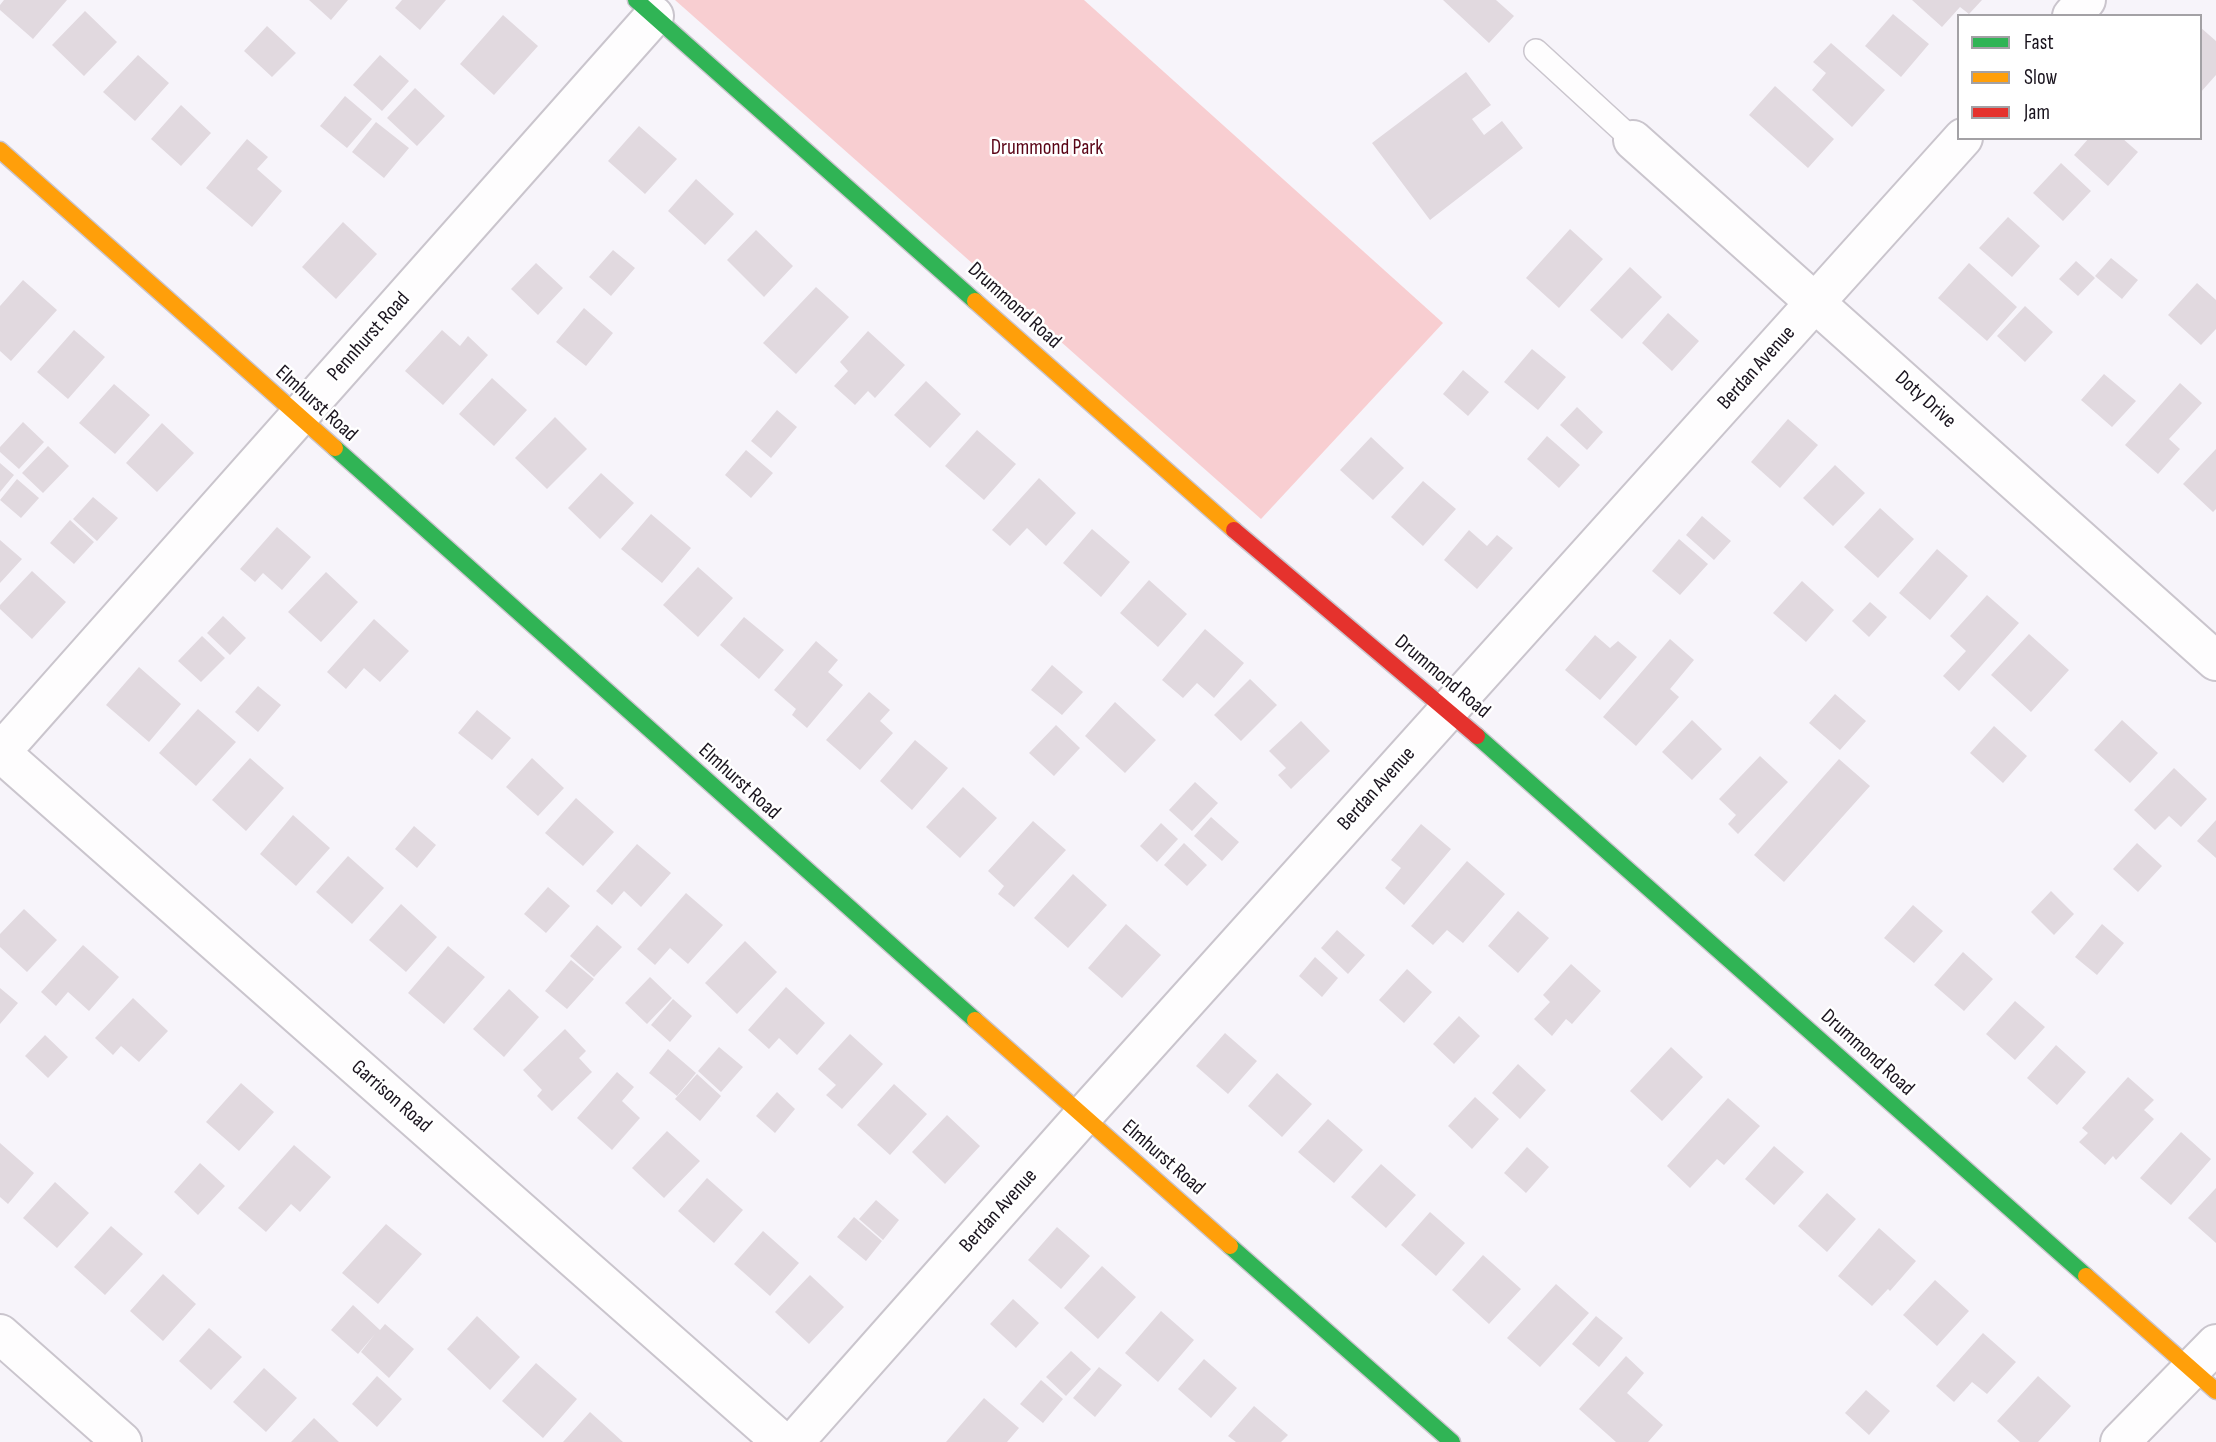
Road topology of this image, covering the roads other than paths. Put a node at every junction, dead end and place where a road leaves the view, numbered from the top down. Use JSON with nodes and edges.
{"nodes":[{"id":1,"x":2086,"y":0,"type":"edge"},
{"id":2,"x":645,"y":8,"type":"edge"},
{"id":3,"x":2074,"y":14,"type":"edge"},
{"id":4,"x":1536,"y":51,"type":"dead end"},
{"id":5,"x":1633,"y":140,"type":"joint"},
{"id":6,"x":1961,"y":140,"type":"edge"},
{"id":7,"x":0,"y":150,"type":"edge"},
{"id":8,"x":1817,"y":302,"type":"junction"},
{"id":9,"x":298,"y":417,"type":"junction"},
{"id":10,"x":2216,"y":661,"type":"edge"},
{"id":11,"x":1448,"y":710,"type":"junction"},
{"id":12,"x":0,"y":752,"type":"edge"},
{"id":13,"x":1083,"y":1116,"type":"junction"},
{"id":14,"x":0,"y":1334,"type":"edge"},
{"id":15,"x":2208,"y":1368,"type":"edge"},
{"id":16,"x":122,"y":1442,"type":"edge"},
{"id":17,"x":782,"y":1442,"type":"edge"},
{"id":18,"x":794,"y":1442,"type":"edge"},
{"id":19,"x":1452,"y":1442,"type":"edge"},
{"id":20,"x":2120,"y":1442,"type":"edge"}],
"edges":[{"from":1,"to":3,"type":"street"},
{"from":2,"to":9,"type":"street","name":"Pennhurst Road"},
{"from":2,"to":11,"type":"street","name":"Drummond Road"},
{"from":4,"to":5,"type":"lane"},
{"from":5,"to":8,"type":"street","name":"Doty Drive"},
{"from":6,"to":8,"type":"street","name":"Berdan Avenue"},
{"from":7,"to":9,"type":"street","name":"Elmhurst Road"},
{"from":8,"to":10,"type":"street","name":"Doty Drive"},
{"from":8,"to":11,"type":"street","name":"Berdan Avenue"},
{"from":9,"to":12,"type":"street","name":"Pennhurst Road"},
{"from":9,"to":13,"type":"street","name":"Elmhurst Road"},
{"from":11,"to":13,"type":"street","name":"Berdan Avenue"},
{"from":11,"to":15,"type":"street","name":"Drummond Road"},
{"from":12,"to":17,"type":"street","name":"Garrison Road"},
{"from":13,"to":18,"type":"street","name":"Berdan Avenue"},
{"from":13,"to":19,"type":"street","name":"Elmhurst Road"},
{"from":14,"to":16,"type":"street"},
{"from":15,"to":20,"type":"street"}]}
